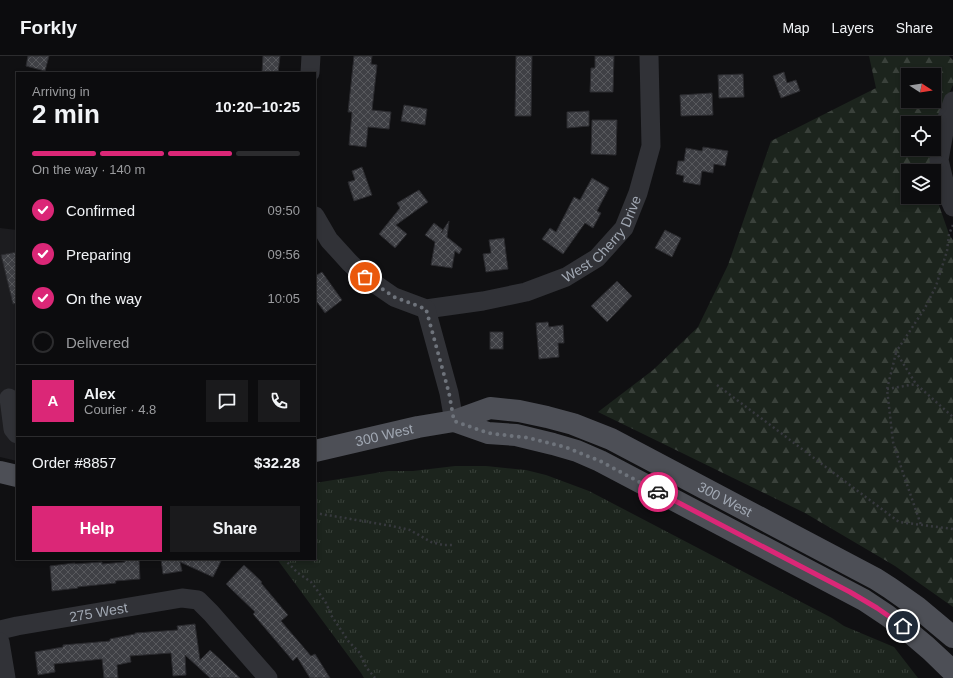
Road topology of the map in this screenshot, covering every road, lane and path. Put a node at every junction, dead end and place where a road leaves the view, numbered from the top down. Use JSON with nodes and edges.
{"nodes":[{"id":1,"x":311,"y":56,"type":"edge"},
{"id":2,"x":649,"y":56,"type":"edge"},
{"id":3,"x":310,"y":72,"type":"edge"},
{"id":4,"x":953,"y":101,"type":"edge"},
{"id":5,"x":953,"y":207,"type":"edge"},
{"id":6,"x":316,"y":218,"type":"edge"},
{"id":7,"x":953,"y":225,"type":"edge"},
{"id":8,"x":426,"y":309,"type":"junction"},
{"id":9,"x":896,"y":352,"type":"junction"},
{"id":10,"x":916,"y":384,"type":"junction"},
{"id":11,"x":717,"y":385,"type":"dead end"},
{"id":12,"x":887,"y":389,"type":"junction"},
{"id":13,"x":9,"y":398,"type":"edge"},
{"id":14,"x":953,"y":417,"type":"edge"},
{"id":15,"x":454,"y":421,"type":"junction"},
{"id":16,"x":16,"y":432,"type":"edge"},
{"id":17,"x":316,"y":451,"type":"edge"},
{"id":18,"x":0,"y":472,"type":"edge"},
{"id":19,"x":16,"y":476,"type":"edge"},
{"id":20,"x":316,"y":513,"type":"edge"},
{"id":21,"x":920,"y":525,"type":"junction"},
{"id":22,"x":953,"y":529,"type":"edge"},
{"id":23,"x":453,"y":545,"type":"dead end"},
{"id":24,"x":285,"y":560,"type":"edge"},
{"id":25,"x":0,"y":630,"type":"edge"},
{"id":26,"x":953,"y":637,"type":"edge"},
{"id":27,"x":0,"y":642,"type":"edge"},
{"id":28,"x":953,"y":672,"type":"edge"},
{"id":29,"x":6,"y":678,"type":"edge"},
{"id":30,"x":268,"y":678,"type":"edge"},
{"id":31,"x":375,"y":678,"type":"edge"}],
"edges":[{"from":1,"to":3,"type":"street"},
{"from":2,"to":8,"type":"street","name":"West Cherry Drive"},
{"from":4,"to":5,"type":"street"},
{"from":6,"to":8,"type":"street"},
{"from":7,"to":9,"type":"path"},
{"from":8,"to":15,"type":"street"},
{"from":9,"to":10,"type":"path"},
{"from":9,"to":12,"type":"path"},
{"from":10,"to":12,"type":"path"},
{"from":10,"to":14,"type":"path"},
{"from":11,"to":21,"type":"path"},
{"from":12,"to":21,"type":"path"},
{"from":13,"to":16,"type":"street"},
{"from":15,"to":17,"type":"main road","name":"300 West"},
{"from":15,"to":26,"type":"main road","name":"300 West"},
{"from":15,"to":28,"type":"main road","name":"300 West"},
{"from":18,"to":19,"type":"main road"},
{"from":20,"to":23,"type":"path"},
{"from":21,"to":22,"type":"path"},
{"from":24,"to":31,"type":"path"},
{"from":25,"to":30,"type":"street","name":"275 West"},
{"from":27,"to":29,"type":"street"}]}
